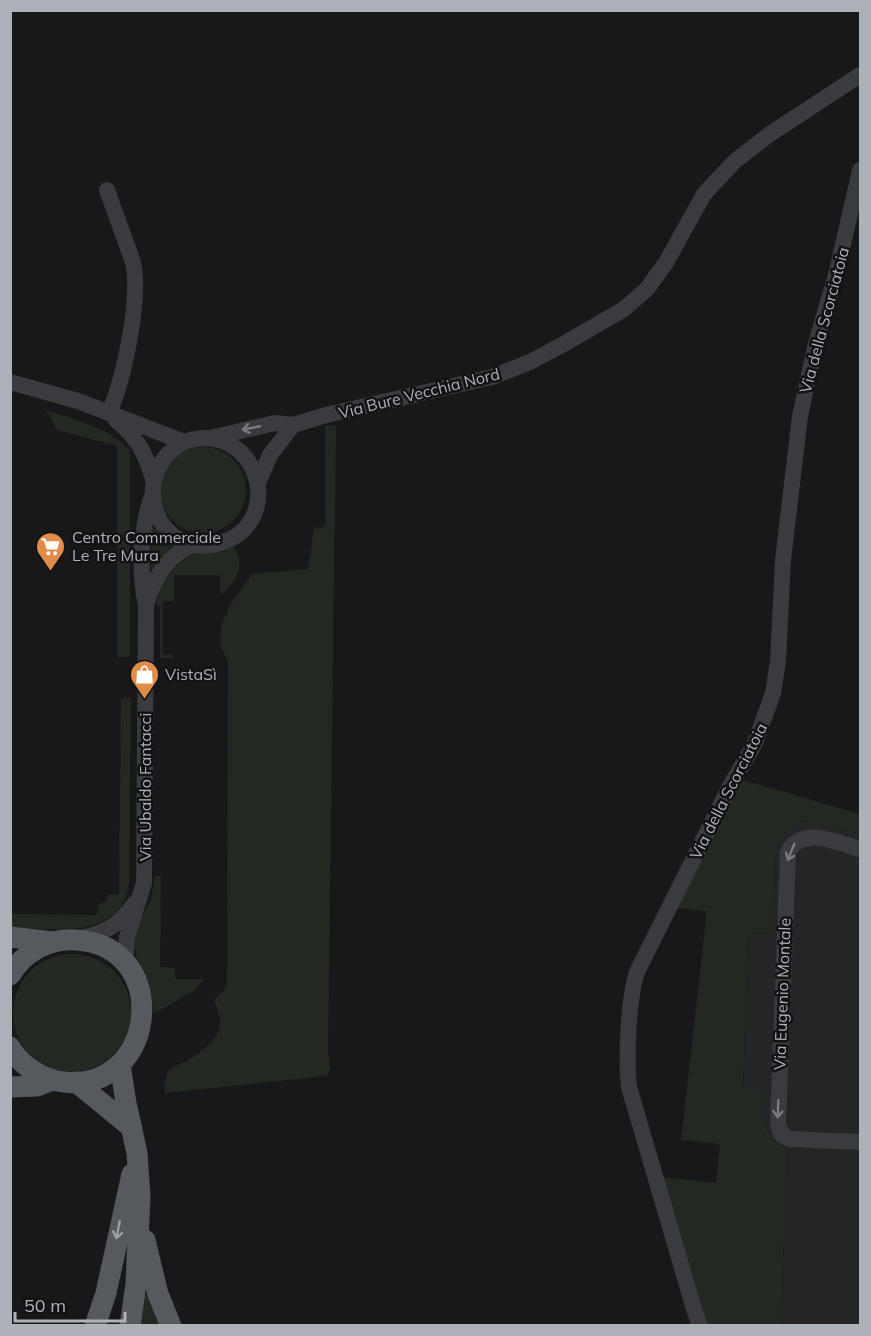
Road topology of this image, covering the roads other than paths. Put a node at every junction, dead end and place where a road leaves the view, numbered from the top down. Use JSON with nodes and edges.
{"nodes":[{"id":1,"x":861,"y":75,"type":"edge"},
{"id":2,"x":861,"y":170,"type":"edge"},
{"id":3,"x":107,"y":190,"type":"dead end"},
{"id":4,"x":10,"y":382,"type":"edge"},
{"id":5,"x":109,"y":413,"type":"junction"},
{"id":6,"x":293,"y":425,"type":"junction"},
{"id":7,"x":210,"y":438,"type":"junction"},
{"id":8,"x":184,"y":442,"type":"junction"},
{"id":9,"x":258,"y":483,"type":"junction"},
{"id":10,"x":152,"y":487,"type":"junction"},
{"id":11,"x":196,"y":544,"type":"junction"},
{"id":12,"x":146,"y":606,"type":"junction"},
{"id":13,"x":861,"y":849,"type":"edge"},
{"id":14,"x":141,"y":895,"type":"junction"},
{"id":15,"x":10,"y":938,"type":"edge"},
{"id":16,"x":64,"y":941,"type":"junction"},
{"id":17,"x":125,"y":963,"type":"junction"},
{"id":18,"x":10,"y":975,"type":"edge"},
{"id":19,"x":10,"y":1047,"type":"edge"},
{"id":20,"x":120,"y":1064,"type":"junction"},
{"id":21,"x":52,"y":1080,"type":"junction"},
{"id":22,"x":76,"y":1082,"type":"junction"},
{"id":23,"x":10,"y":1087,"type":"edge"},
{"id":24,"x":132,"y":1128,"type":"junction"},
{"id":25,"x":861,"y":1142,"type":"edge"},
{"id":26,"x":137,"y":1153,"type":"junction"},
{"id":27,"x":140,"y":1214,"type":"junction"},
{"id":28,"x":95,"y":1326,"type":"edge"},
{"id":29,"x":130,"y":1326,"type":"edge"},
{"id":30,"x":171,"y":1326,"type":"edge"},
{"id":31,"x":700,"y":1326,"type":"edge"}],
"edges":[{"from":1,"to":6,"type":"street","name":"Via Bure Vecchia Nord"},
{"from":2,"to":31,"type":"street","name":"Via della Scorciatoia"},
{"from":3,"to":5,"type":"street"},
{"from":4,"to":5,"type":"street"},
{"from":5,"to":8,"type":"street"},
{"from":5,"to":10,"type":"street"},
{"from":6,"to":7,"type":"street","name":"Via Bure Vecchia Nord","one_way":true},
{"from":6,"to":9,"type":"street"},
{"from":7,"to":8,"type":"street"},
{"from":7,"to":9,"type":"street"},
{"from":8,"to":10,"type":"street"},
{"from":9,"to":11,"type":"street"},
{"from":10,"to":11,"type":"street"},
{"from":10,"to":12,"type":"street"},
{"from":11,"to":12,"type":"street"},
{"from":12,"to":14,"type":"street","name":"Via Ubaldo Fantacci"},
{"from":13,"to":25,"type":"street","name":"Via Eugenio Montale","one_way":true},
{"from":14,"to":16,"type":"street"},
{"from":14,"to":17,"type":"street","name":"Via Ubaldo Fantacci"},
{"from":15,"to":16,"type":"main road"},
{"from":16,"to":17,"type":"main road"},
{"from":16,"to":18,"type":"main road"},
{"from":17,"to":20,"type":"main road"},
{"from":19,"to":21,"type":"main road"},
{"from":20,"to":22,"type":"main road"},
{"from":20,"to":24,"type":"main road"},
{"from":21,"to":22,"type":"main road"},
{"from":21,"to":23,"type":"main road"},
{"from":22,"to":24,"type":"main road"},
{"from":24,"to":26,"type":"main road"},
{"from":26,"to":27,"type":"main road"},
{"from":26,"to":28,"type":"main road","one_way":true},
{"from":27,"to":29,"type":"main road"},
{"from":27,"to":30,"type":"main road"}]}
